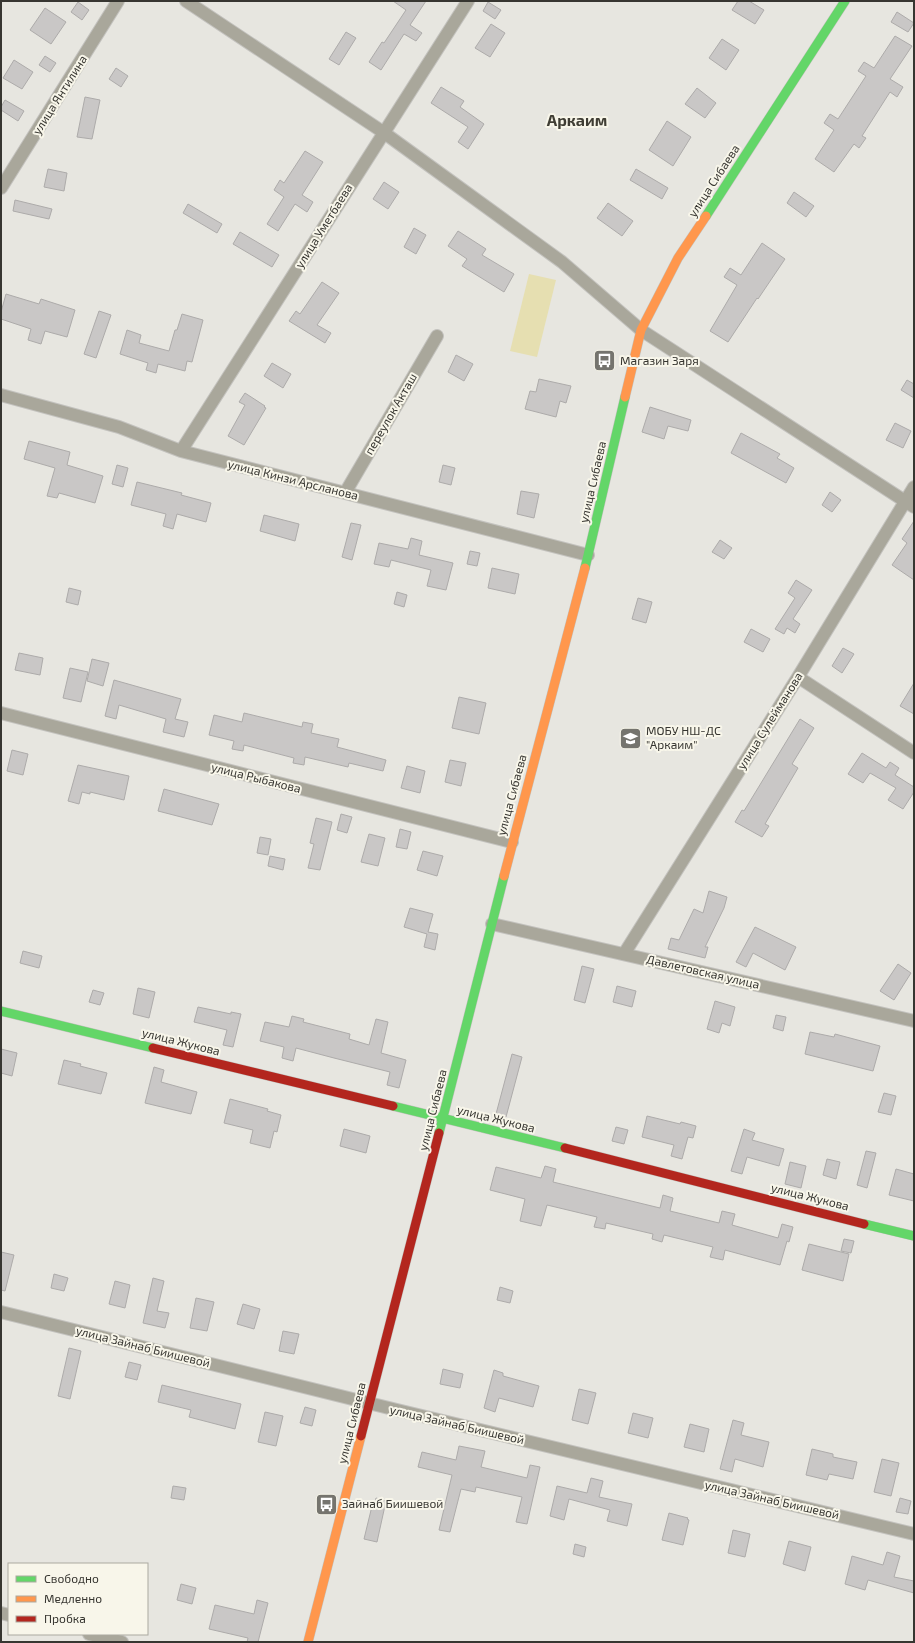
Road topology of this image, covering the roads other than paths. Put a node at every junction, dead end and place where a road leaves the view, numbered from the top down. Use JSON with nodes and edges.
{"nodes":[{"id":1,"x":118,"y":1,"type":"edge"},
{"id":2,"x":186,"y":1,"type":"edge"},
{"id":3,"x":468,"y":1,"type":"edge"},
{"id":4,"x":845,"y":1,"type":"edge"},
{"id":5,"x":383,"y":132,"type":"junction"},
{"id":6,"x":1,"y":188,"type":"edge"},
{"id":7,"x":641,"y":330,"type":"junction"},
{"id":8,"x":437,"y":336,"type":"dead end"},
{"id":9,"x":1,"y":395,"type":"edge"},
{"id":10,"x":181,"y":451,"type":"junction"},
{"id":11,"x":914,"y":487,"type":"edge"},
{"id":12,"x":345,"y":493,"type":"junction"},
{"id":13,"x":909,"y":504,"type":"edge"},
{"id":14,"x":588,"y":555,"type":"junction"},
{"id":15,"x":798,"y":677,"type":"junction"},
{"id":16,"x":1,"y":713,"type":"edge"},
{"id":17,"x":914,"y":753,"type":"edge"},
{"id":18,"x":512,"y":842,"type":"junction"},
{"id":19,"x":492,"y":924,"type":"junction"},
{"id":20,"x":624,"y":954,"type":"junction"},
{"id":21,"x":1,"y":1011,"type":"edge"},
{"id":22,"x":914,"y":1021,"type":"edge"},
{"id":23,"x":443,"y":1118,"type":"junction"},
{"id":24,"x":914,"y":1236,"type":"edge"},
{"id":25,"x":1,"y":1312,"type":"edge"},
{"id":26,"x":369,"y":1403,"type":"junction"},
{"id":27,"x":914,"y":1534,"type":"edge"},
{"id":28,"x":93,"y":1635,"type":"edge"},
{"id":29,"x":122,"y":1642,"type":"edge"},
{"id":30,"x":308,"y":1642,"type":"edge"}],
"edges":[{"from":1,"to":6,"type":"street","name":"улица Янтилина"},
{"from":2,"to":5,"type":"street"},
{"from":3,"to":5,"type":"street","name":"улица Уметбаева"},
{"from":4,"to":7,"type":"main road","name":"улица Сибаева"},
{"from":5,"to":7,"type":"street"},
{"from":5,"to":10,"type":"street","name":"улица Уметбаева"},
{"from":7,"to":13,"type":"street"},
{"from":7,"to":14,"type":"main road","name":"улица Сибаева"},
{"from":8,"to":12,"type":"street","name":"переулок Акташ"},
{"from":9,"to":10,"type":"street","name":"улица Кинзи Арсланова"},
{"from":10,"to":12,"type":"street","name":"улица Кинзи Арсланова"},
{"from":11,"to":13,"type":"street","name":"улица Сулейманова"},
{"from":12,"to":14,"type":"street","name":"улица Кинзи Арсланова"},
{"from":13,"to":15,"type":"street","name":"улица Сулейманова"},
{"from":14,"to":18,"type":"main road","name":"улица Сибаева"},
{"from":15,"to":17,"type":"street"},
{"from":15,"to":20,"type":"street","name":"улица Сулейманова"},
{"from":16,"to":18,"type":"street","name":"улица Рыбакова"},
{"from":18,"to":19,"type":"main road","name":"улица Сибаева"},
{"from":19,"to":20,"type":"street","name":"Давлетовская улица"},
{"from":19,"to":23,"type":"main road","name":"улица Сибаева"},
{"from":20,"to":22,"type":"street","name":"Давлетовская улица"},
{"from":21,"to":23,"type":"main road","name":"улица Жукова"},
{"from":23,"to":24,"type":"main road","name":"улица Жукова"},
{"from":23,"to":26,"type":"main road","name":"улица Сибаева"},
{"from":25,"to":26,"type":"street","name":"улица Зайнаб Биишевой"},
{"from":26,"to":27,"type":"street","name":"улица Зайнаб Биишевой"},
{"from":26,"to":30,"type":"main road","name":"улица Сибаева"},
{"from":28,"to":29,"type":"street"}]}
